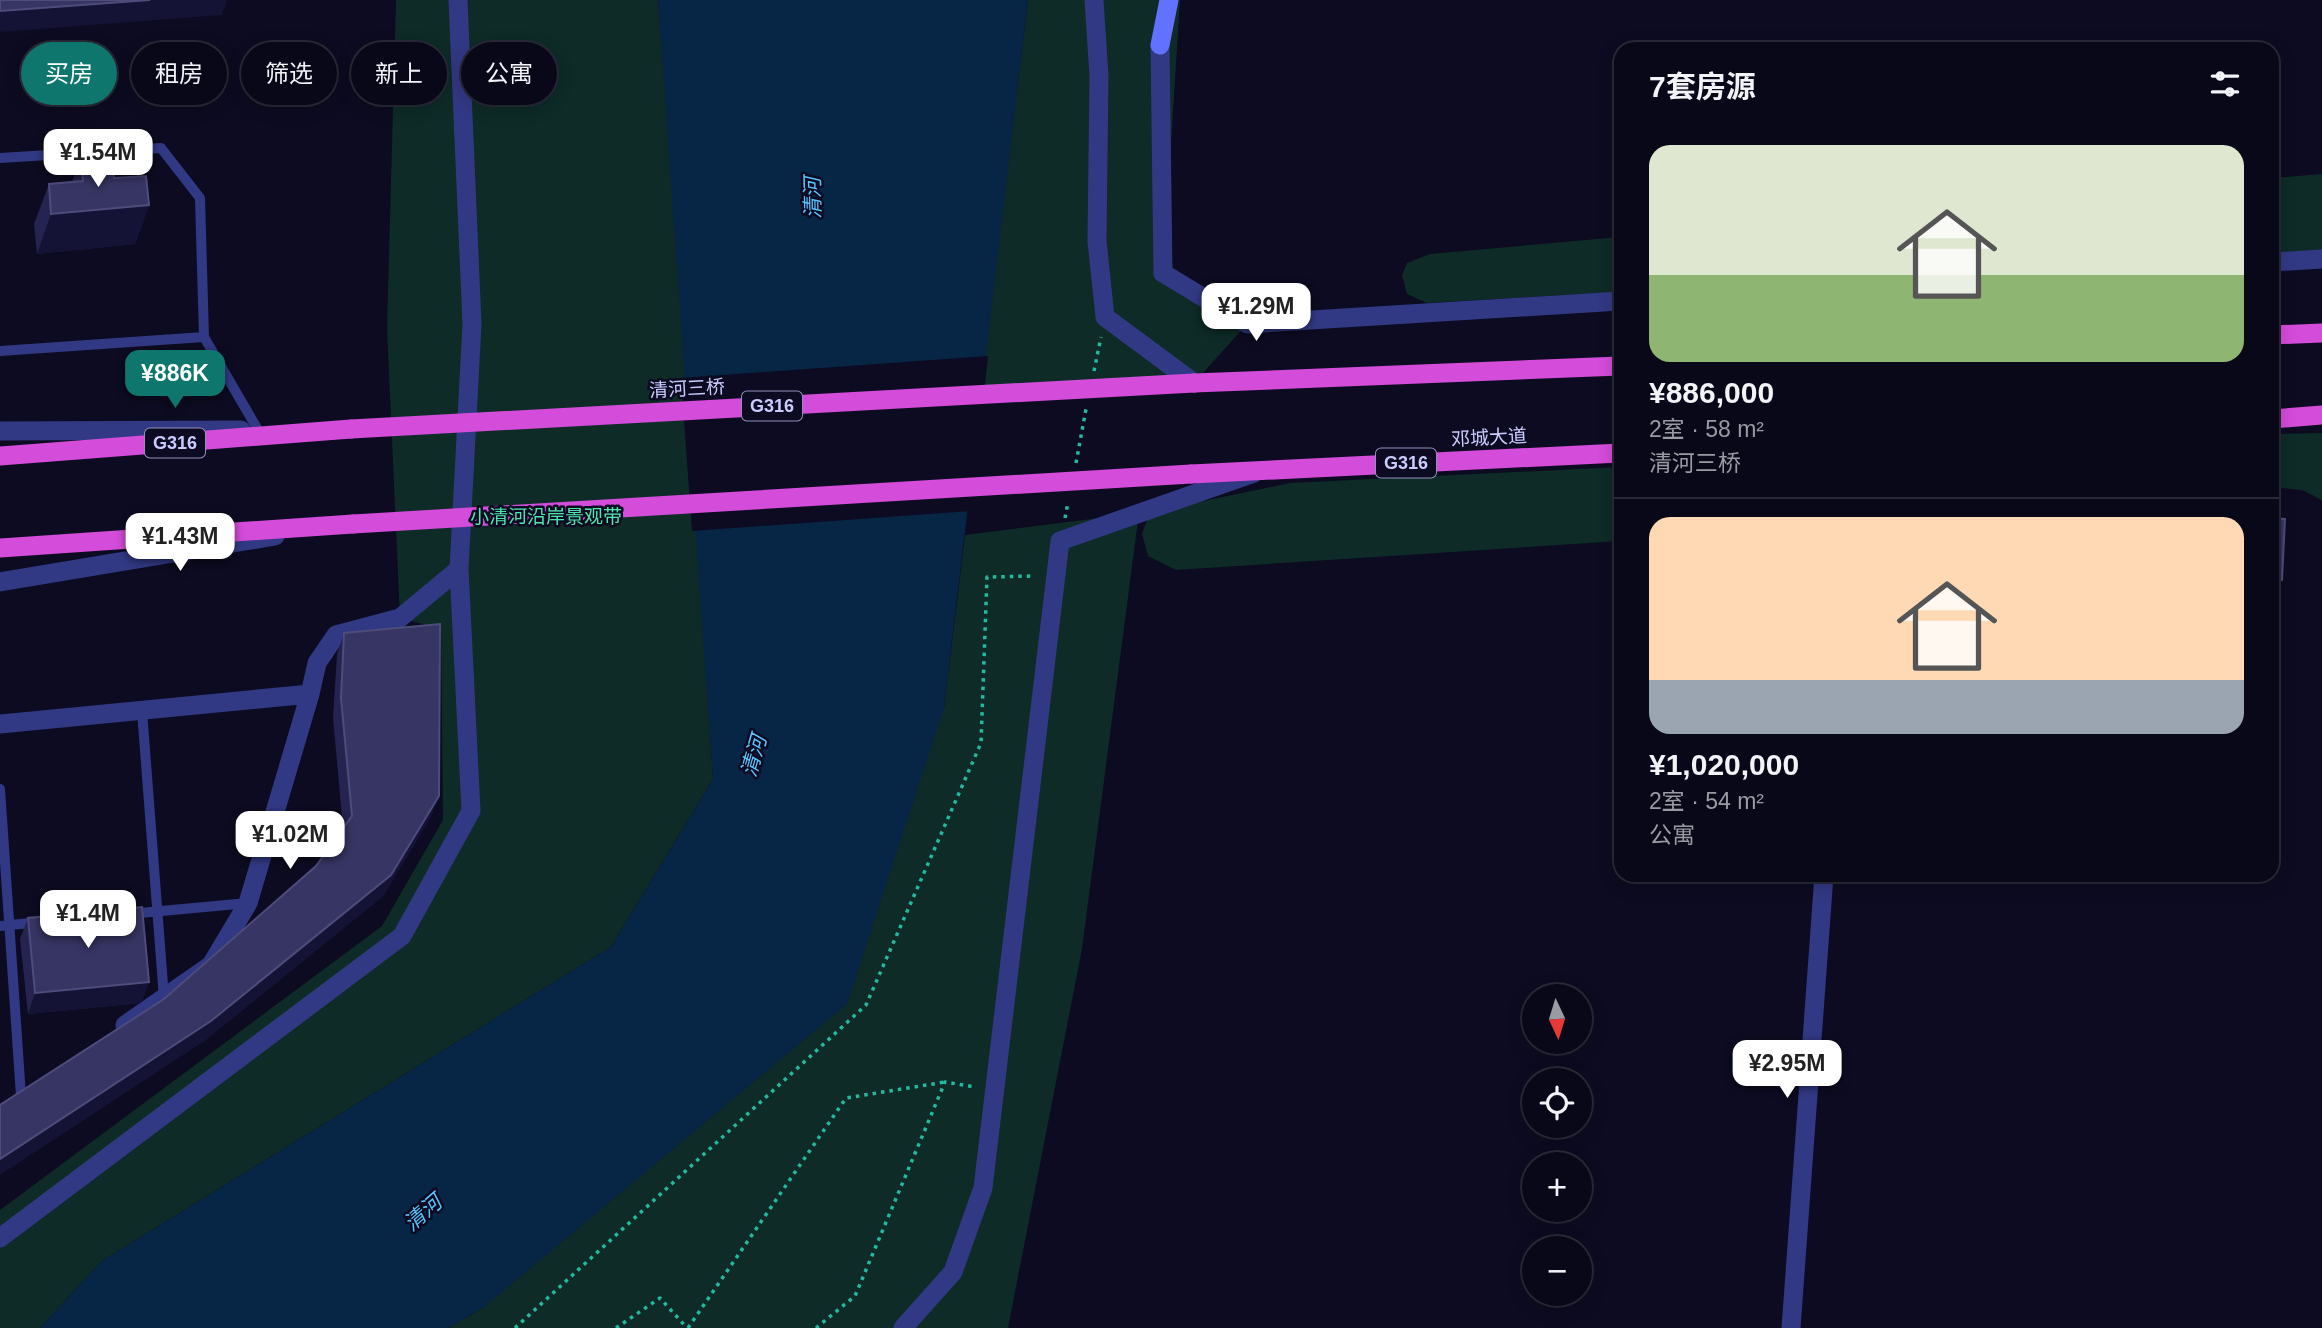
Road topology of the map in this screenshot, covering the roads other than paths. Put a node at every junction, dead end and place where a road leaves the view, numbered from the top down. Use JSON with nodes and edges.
{"nodes":[{"id":1,"x":458,"y":0,"type":"edge"},
{"id":2,"x":1094,"y":0,"type":"edge"},
{"id":3,"x":1167,"y":0,"type":"edge"},
{"id":4,"x":1160,"y":45,"type":"joint"},
{"id":5,"x":0,"y":158,"type":"edge"},
{"id":6,"x":2322,"y":259,"type":"edge"},
{"id":7,"x":2279,"y":262,"type":"edge"},
{"id":8,"x":1614,"y":301,"type":"edge"},
{"id":9,"x":2322,"y":333,"type":"edge"},
{"id":10,"x":2279,"y":335,"type":"edge"},
{"id":11,"x":204,"y":337,"type":"junction"},
{"id":12,"x":0,"y":351,"type":"edge"},
{"id":13,"x":1614,"y":366,"type":"edge"},
{"id":14,"x":1194,"y":383,"type":"junction"},
{"id":15,"x":2322,"y":415,"type":"edge"},
{"id":16,"x":2279,"y":418,"type":"edge"},
{"id":17,"x":351,"y":429,"type":"junction"},
{"id":18,"x":0,"y":430,"type":"edge"},
{"id":19,"x":258,"y":430,"type":"junction"},
{"id":20,"x":1614,"y":453,"type":"edge"},
{"id":21,"x":0,"y":456,"type":"edge"},
{"id":22,"x":1262,"y":470,"type":"junction"},
{"id":23,"x":353,"y":524,"type":"junction"},
{"id":24,"x":0,"y":548,"type":"edge"},
{"id":25,"x":459,"y":569,"type":"junction"},
{"id":26,"x":0,"y":582,"type":"edge"},
{"id":27,"x":310,"y":694,"type":"junction"},
{"id":28,"x":142,"y":711,"type":"junction"},
{"id":29,"x":0,"y":724,"type":"edge"},
{"id":30,"x":0,"y":789,"type":"edge"},
{"id":31,"x":1823,"y":882,"type":"edge"},
{"id":32,"x":248,"y":903,"type":"junction"},
{"id":33,"x":157,"y":911,"type":"junction"},
{"id":34,"x":117,"y":915,"type":"edge"},
{"id":35,"x":50,"y":921,"type":"edge"},
{"id":36,"x":5,"y":926,"type":"edge"},
{"id":37,"x":164,"y":998,"type":"junction"},
{"id":38,"x":109,"y":1036,"type":"edge"},
{"id":39,"x":43,"y":1081,"type":"edge"},
{"id":40,"x":22,"y":1096,"type":"junction"},
{"id":41,"x":0,"y":1111,"type":"edge"},
{"id":42,"x":0,"y":1238,"type":"edge"},
{"id":43,"x":903,"y":1328,"type":"edge"},
{"id":44,"x":1791,"y":1328,"type":"edge"}],
"edges":[{"from":1,"to":25,"type":"street"},
{"from":2,"to":14,"type":"street"},
{"from":3,"to":4,"type":"main road"},
{"from":4,"to":8,"type":"street"},
{"from":5,"to":11,"type":"lane"},
{"from":6,"to":7,"type":"street"},
{"from":9,"to":10,"type":"highway"},
{"from":11,"to":12,"type":"lane"},
{"from":11,"to":19,"type":"lane"},
{"from":13,"to":14,"type":"highway","number":"G316"},
{"from":14,"to":17,"type":"highway","name":"清河三桥","number":"G316","bridge":true},
{"from":15,"to":16,"type":"highway"},
{"from":17,"to":19,"type":"street"},
{"from":17,"to":21,"type":"highway","number":"G316"},
{"from":18,"to":19,"type":"street"},
{"from":20,"to":22,"type":"highway","name":"邓城大道","number":"G316"},
{"from":22,"to":23,"type":"highway","name":"邓城大道","number":"G316","bridge":true},
{"from":22,"to":43,"type":"street"},
{"from":23,"to":24,"type":"highway","number":"G316"},
{"from":23,"to":26,"type":"street"},
{"from":25,"to":27,"type":"street"},
{"from":25,"to":42,"type":"street"},
{"from":27,"to":28,"type":"street"},
{"from":27,"to":32,"type":"street"},
{"from":28,"to":29,"type":"street"},
{"from":28,"to":33,"type":"lane"},
{"from":30,"to":36,"type":"lane"},
{"from":31,"to":44,"type":"street"},
{"from":32,"to":33,"type":"lane"},
{"from":32,"to":37,"type":"street"},
{"from":33,"to":34,"type":"lane"},
{"from":33,"to":37,"type":"lane"},
{"from":35,"to":36,"type":"lane"},
{"from":36,"to":40,"type":"lane"},
{"from":37,"to":38,"type":"street"},
{"from":39,"to":40,"type":"street"},
{"from":40,"to":41,"type":"street"}]}
